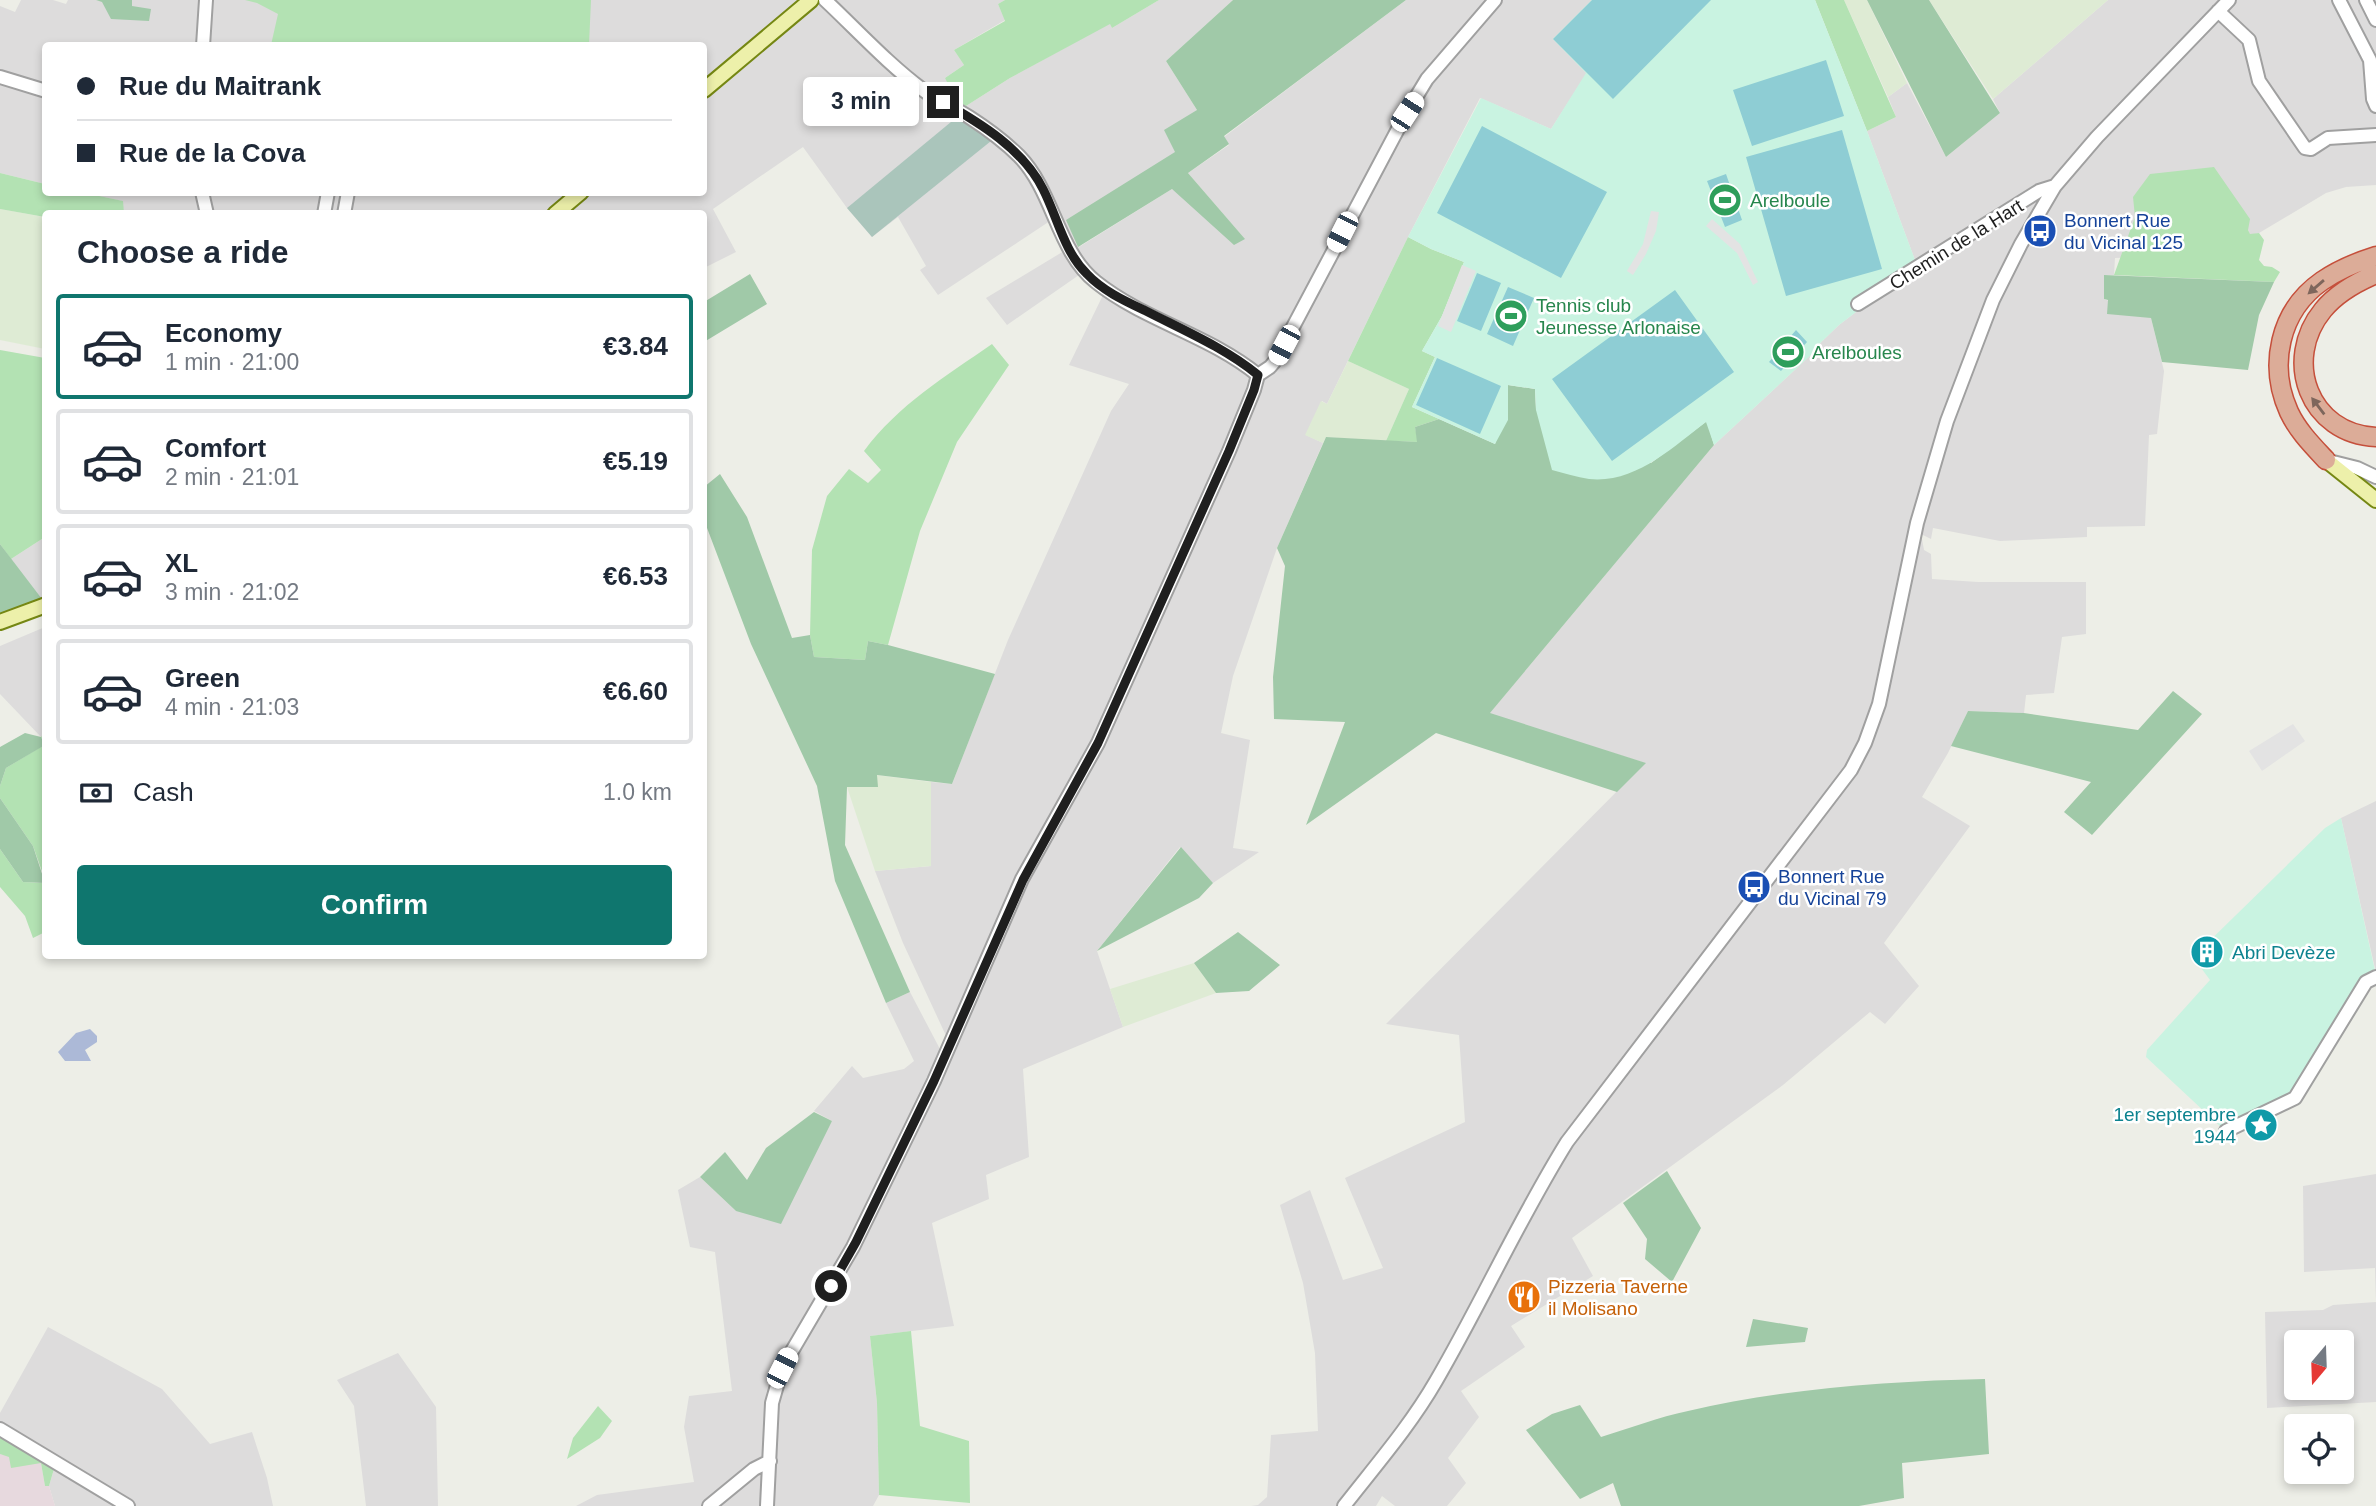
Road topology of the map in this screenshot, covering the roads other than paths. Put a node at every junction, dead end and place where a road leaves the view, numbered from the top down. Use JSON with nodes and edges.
{"nodes":[{"id":1,"x":206,"y":0,"type":"edge"},
{"id":2,"x":811,"y":0,"type":"edge"},
{"id":3,"x":825,"y":0,"type":"edge"},
{"id":4,"x":1495,"y":0,"type":"edge"},
{"id":5,"x":2229,"y":0,"type":"edge"},
{"id":6,"x":2339,"y":0,"type":"edge"},
{"id":7,"x":2366,"y":0,"type":"edge"},
{"id":8,"x":2218,"y":11,"type":"junction"},
{"id":9,"x":2376,"y":20,"type":"edge"},
{"id":10,"x":203,"y":42,"type":"edge"},
{"id":11,"x":0,"y":77,"type":"edge"},
{"id":12,"x":707,"y":87,"type":"edge"},
{"id":13,"x":42,"y":90,"type":"edge"},
{"id":14,"x":2376,"y":106,"type":"edge"},
{"id":15,"x":2376,"y":135,"type":"edge"},
{"id":16,"x":2055,"y":186,"type":"junction"},
{"id":17,"x":576,"y":196,"type":"edge"},
{"id":18,"x":560,"y":210,"type":"edge"},
{"id":19,"x":2376,"y":256,"type":"edge"},
{"id":20,"x":2376,"y":274,"type":"edge"},
{"id":21,"x":1858,"y":304,"type":"dead end"},
{"id":22,"x":1258,"y":375,"type":"junction"},
{"id":23,"x":2376,"y":436,"type":"edge"},
{"id":24,"x":2326,"y":460,"type":"junction"},
{"id":25,"x":2376,"y":477,"type":"edge"},
{"id":26,"x":2376,"y":500,"type":"edge"},
{"id":27,"x":42,"y":606,"type":"edge"},
{"id":28,"x":0,"y":622,"type":"edge"},
{"id":29,"x":2376,"y":977,"type":"edge"},
{"id":30,"x":2226,"y":1130,"type":"dead end"},
{"id":31,"x":0,"y":1429,"type":"edge"},
{"id":32,"x":770,"y":1461,"type":"junction"},
{"id":33,"x":128,"y":1506,"type":"edge"},
{"id":34,"x":709,"y":1506,"type":"edge"},
{"id":35,"x":767,"y":1506,"type":"edge"},
{"id":36,"x":1344,"y":1506,"type":"edge"}],
"edges":[{"from":1,"to":10,"type":"street"},
{"from":2,"to":12,"type":"main road"},
{"from":3,"to":22,"type":"street"},
{"from":4,"to":22,"type":"street"},
{"from":5,"to":8,"type":"street"},
{"from":6,"to":14,"type":"street"},
{"from":7,"to":9,"type":"street"},
{"from":8,"to":15,"type":"street"},
{"from":8,"to":16,"type":"street"},
{"from":11,"to":13,"type":"street"},
{"from":16,"to":21,"type":"street","name":"Chemin de la Hart"},
{"from":16,"to":36,"type":"street"},
{"from":17,"to":18,"type":"main road"},
{"from":19,"to":24,"type":"highway","one_way":true},
{"from":23,"to":20,"type":"highway","one_way":true},
{"from":22,"to":32,"type":"street"},
{"from":24,"to":25,"type":"street"},
{"from":24,"to":26,"type":"main road"},
{"from":27,"to":28,"type":"main road"},
{"from":29,"to":30,"type":"street"},
{"from":31,"to":33,"type":"street"},
{"from":32,"to":34,"type":"street"},
{"from":32,"to":35,"type":"street"}]}
